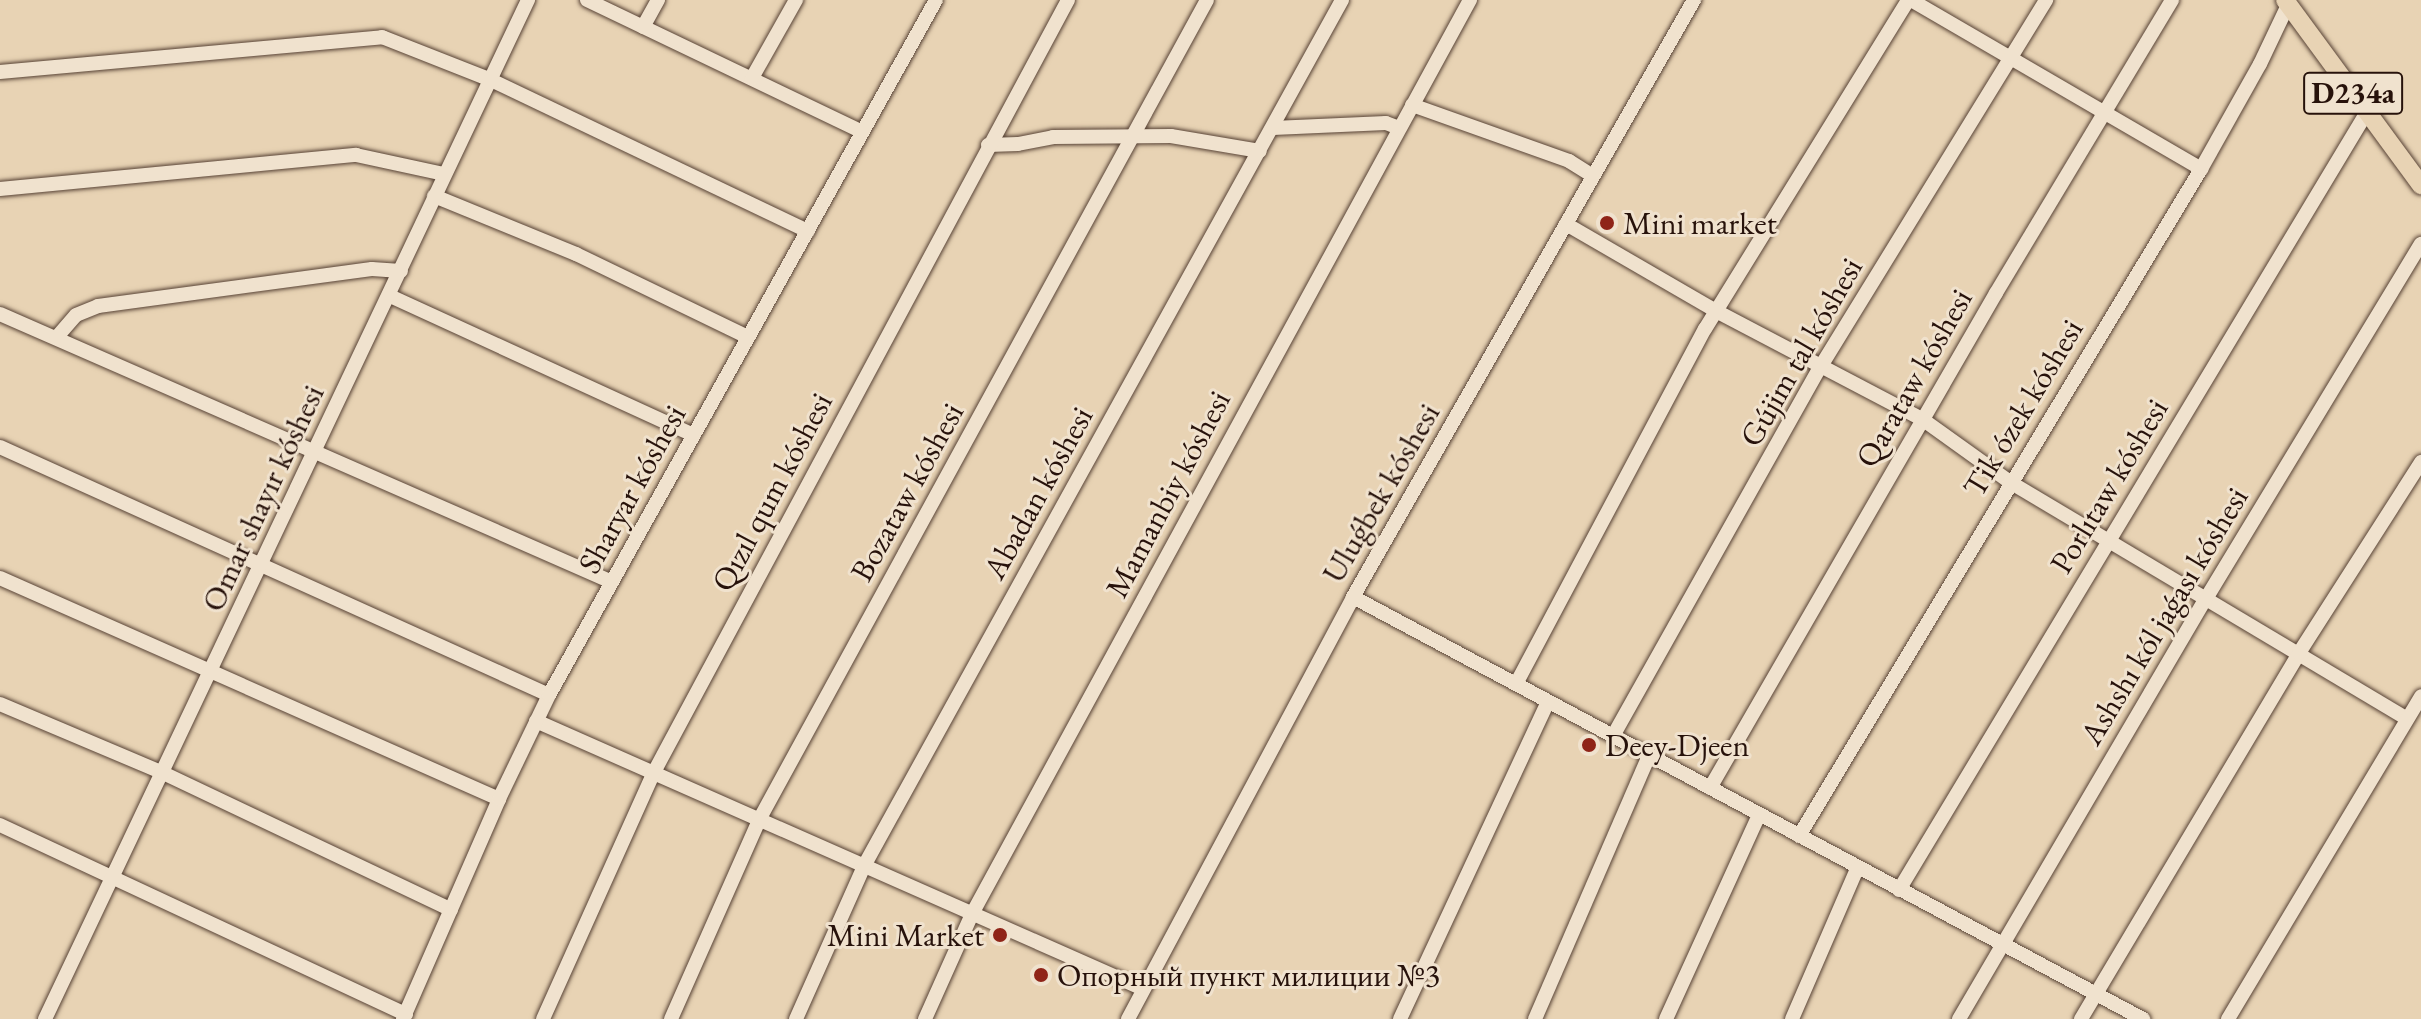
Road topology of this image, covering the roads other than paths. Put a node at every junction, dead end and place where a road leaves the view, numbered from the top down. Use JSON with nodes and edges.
{"nodes":[{"id":1,"x":528,"y":0,"type":"edge"},
{"id":2,"x":587,"y":0,"type":"edge"},
{"id":3,"x":658,"y":0,"type":"edge"},
{"id":4,"x":796,"y":0,"type":"edge"},
{"id":5,"x":936,"y":0,"type":"edge"},
{"id":6,"x":1068,"y":0,"type":"edge"},
{"id":7,"x":1207,"y":0,"type":"edge"},
{"id":8,"x":1342,"y":0,"type":"edge"},
{"id":9,"x":1470,"y":0,"type":"edge"},
{"id":10,"x":1694,"y":0,"type":"edge"},
{"id":11,"x":1909,"y":0,"type":"edge"},
{"id":12,"x":2046,"y":0,"type":"edge"},
{"id":13,"x":2172,"y":0,"type":"edge"},
{"id":14,"x":2286,"y":2,"type":"edge"},
{"id":15,"x":643,"y":27,"type":"junction"},
{"id":16,"x":2010,"y":59,"type":"junction"},
{"id":17,"x":0,"y":72,"type":"edge"},
{"id":18,"x":752,"y":78,"type":"junction"},
{"id":19,"x":491,"y":80,"type":"junction"},
{"id":20,"x":1412,"y":105,"type":"junction"},
{"id":21,"x":2367,"y":112,"type":"junction"},
{"id":22,"x":2104,"y":115,"type":"junction"},
{"id":23,"x":1273,"y":128,"type":"junction"},
{"id":24,"x":1399,"y":128,"type":"junction"},
{"id":25,"x":862,"y":132,"type":"junction"},
{"id":26,"x":1135,"y":136,"type":"junction"},
{"id":27,"x":988,"y":145,"type":"junction"},
{"id":28,"x":1260,"y":151,"type":"junction"},
{"id":29,"x":2201,"y":169,"type":"junction"},
{"id":30,"x":444,"y":174,"type":"junction"},
{"id":31,"x":1593,"y":176,"type":"junction"},
{"id":32,"x":2421,"y":185,"type":"edge"},
{"id":33,"x":0,"y":189,"type":"edge"},
{"id":34,"x":434,"y":196,"type":"junction"},
{"id":35,"x":1566,"y":224,"type":"junction"},
{"id":36,"x":808,"y":231,"type":"junction"},
{"id":37,"x":2421,"y":244,"type":"edge"},
{"id":38,"x":401,"y":271,"type":"junction"},
{"id":39,"x":390,"y":296,"type":"junction"},
{"id":40,"x":1716,"y":311,"type":"junction"},
{"id":41,"x":0,"y":314,"type":"edge"},
{"id":42,"x":748,"y":337,"type":"junction"},
{"id":43,"x":56,"y":338,"type":"junction"},
{"id":44,"x":1821,"y":366,"type":"junction"},
{"id":45,"x":1922,"y":419,"type":"junction"},
{"id":46,"x":694,"y":435,"type":"junction"},
{"id":47,"x":0,"y":447,"type":"edge"},
{"id":48,"x":316,"y":452,"type":"junction"},
{"id":49,"x":2421,"y":462,"type":"edge"},
{"id":50,"x":2010,"y":482,"type":"junction"},
{"id":51,"x":2109,"y":540,"type":"junction"},
{"id":52,"x":262,"y":566,"type":"junction"},
{"id":53,"x":0,"y":578,"type":"edge"},
{"id":54,"x":612,"y":582,"type":"junction"},
{"id":55,"x":1353,"y":597,"type":"junction"},
{"id":56,"x":2207,"y":597,"type":"junction"},
{"id":57,"x":2299,"y":653,"type":"junction"},
{"id":58,"x":212,"y":669,"type":"junction"},
{"id":59,"x":1516,"y":684,"type":"junction"},
{"id":60,"x":549,"y":695,"type":"junction"},
{"id":61,"x":2421,"y":696,"type":"edge"},
{"id":62,"x":1548,"y":702,"type":"junction"},
{"id":63,"x":0,"y":704,"type":"edge"},
{"id":64,"x":2407,"y":719,"type":"junction"},
{"id":65,"x":536,"y":721,"type":"junction"},
{"id":66,"x":1613,"y":736,"type":"junction"},
{"id":67,"x":1649,"y":756,"type":"junction"},
{"id":68,"x":161,"y":772,"type":"junction"},
{"id":69,"x":653,"y":774,"type":"junction"},
{"id":70,"x":1710,"y":788,"type":"junction"},
{"id":71,"x":499,"y":799,"type":"junction"},
{"id":72,"x":1759,"y":815,"type":"junction"},
{"id":73,"x":759,"y":820,"type":"junction"},
{"id":74,"x":0,"y":825,"type":"edge"},
{"id":75,"x":1799,"y":836,"type":"junction"},
{"id":76,"x":864,"y":866,"type":"junction"},
{"id":77,"x":1857,"y":869,"type":"junction"},
{"id":78,"x":110,"y":878,"type":"junction"},
{"id":79,"x":1899,"y":890,"type":"junction"},
{"id":80,"x":451,"y":910,"type":"junction"},
{"id":81,"x":972,"y":914,"type":"junction"},
{"id":82,"x":2002,"y":943,"type":"junction"},
{"id":83,"x":1141,"y":988,"type":"junction"},
{"id":84,"x":2096,"y":992,"type":"junction"},
{"id":85,"x":405,"y":1016,"type":"edge"},
{"id":86,"x":45,"y":1019,"type":"edge"},
{"id":87,"x":543,"y":1019,"type":"edge"},
{"id":88,"x":671,"y":1019,"type":"edge"},
{"id":89,"x":796,"y":1019,"type":"edge"},
{"id":90,"x":925,"y":1019,"type":"edge"},
{"id":91,"x":1128,"y":1019,"type":"edge"},
{"id":92,"x":1400,"y":1019,"type":"edge"},
{"id":93,"x":1535,"y":1019,"type":"edge"},
{"id":94,"x":1666,"y":1019,"type":"edge"},
{"id":95,"x":1792,"y":1019,"type":"edge"},
{"id":96,"x":1959,"y":1019,"type":"edge"},
{"id":97,"x":2081,"y":1019,"type":"edge"},
{"id":98,"x":2143,"y":1019,"type":"edge"},
{"id":99,"x":2228,"y":1019,"type":"edge"}],
"edges":[{"from":1,"to":19,"type":"street","name":"Omar shayır kóshesi"},
{"from":2,"to":15,"type":"street"},
{"from":3,"to":15,"type":"street"},
{"from":4,"to":18,"type":"street"},
{"from":5,"to":25,"type":"street","name":"Sharyar kóshesi"},
{"from":6,"to":27,"type":"street","name":"Qızıl qum kóshesi"},
{"from":7,"to":26,"type":"street","name":"Bozataw kóshesi"},
{"from":8,"to":23,"type":"street","name":"Abadan kóshesi"},
{"from":9,"to":20,"type":"street","name":"Mamanbiy kóshesi"},
{"from":10,"to":31,"type":"street","name":"Uluǵbek kóshesi"},
{"from":11,"to":16,"type":"street"},
{"from":11,"to":40,"type":"street"},
{"from":12,"to":16,"type":"street","name":"Gújim tal kóshesi"},
{"from":13,"to":22,"type":"street","name":"Qarataw kóshesi"},
{"from":14,"to":21,"type":"main road","number":"D234a"},
{"from":14,"to":29,"type":"street","name":"Tik ózek kóshesi"},
{"from":15,"to":18,"type":"street"},
{"from":16,"to":22,"type":"street"},
{"from":16,"to":44,"type":"street","name":"Gújim tal kóshesi"},
{"from":17,"to":19,"type":"street"},
{"from":18,"to":25,"type":"street"},
{"from":19,"to":30,"type":"street","name":"Omar shayır kóshesi"},
{"from":19,"to":36,"type":"street"},
{"from":20,"to":24,"type":"street","name":"Mamanbiy kóshesi"},
{"from":20,"to":31,"type":"street"},
{"from":21,"to":32,"type":"main road","number":"D234a"},
{"from":21,"to":51,"type":"street","name":"Porlıtaw kóshesi"},
{"from":22,"to":29,"type":"street"},
{"from":22,"to":45,"type":"street","name":"Qarataw kóshesi"},
{"from":23,"to":24,"type":"street"},
{"from":23,"to":28,"type":"street","name":"Abadan kóshesi"},
{"from":24,"to":81,"type":"street","name":"Mamanbiy kóshesi"},
{"from":25,"to":36,"type":"street","name":"Sharyar kóshesi"},
{"from":26,"to":27,"type":"street"},
{"from":26,"to":28,"type":"street"},
{"from":26,"to":73,"type":"street","name":"Bozataw kóshesi"},
{"from":27,"to":69,"type":"street","name":"Qızıl qum kóshesi"},
{"from":28,"to":76,"type":"street","name":"Abadan kóshesi"},
{"from":29,"to":50,"type":"street","name":"Tik ózek kóshesi"},
{"from":30,"to":33,"type":"street"},
{"from":30,"to":34,"type":"street","name":"Omar shayır kóshesi"},
{"from":31,"to":35,"type":"street","name":"Uluǵbek kóshesi"},
{"from":34,"to":38,"type":"street","name":"Omar shayır kóshesi"},
{"from":34,"to":42,"type":"street"},
{"from":35,"to":40,"type":"street"},
{"from":35,"to":55,"type":"street","name":"Uluǵbek kóshesi"},
{"from":36,"to":42,"type":"street","name":"Sharyar kóshesi"},
{"from":37,"to":56,"type":"street","name":"Ashshı kól jaǵası kóshesi"},
{"from":38,"to":39,"type":"street","name":"Omar shayır kóshesi"},
{"from":38,"to":43,"type":"street"},
{"from":39,"to":46,"type":"street"},
{"from":39,"to":48,"type":"street","name":"Omar shayır kóshesi"},
{"from":40,"to":44,"type":"street"},
{"from":40,"to":59,"type":"street"},
{"from":41,"to":43,"type":"street"},
{"from":42,"to":46,"type":"street","name":"Sharyar kóshesi"},
{"from":43,"to":48,"type":"street"},
{"from":44,"to":45,"type":"street"},
{"from":44,"to":66,"type":"street","name":"Gújim tal kóshesi"},
{"from":45,"to":50,"type":"street"},
{"from":45,"to":70,"type":"street","name":"Qarataw kóshesi"},
{"from":46,"to":54,"type":"street","name":"Sharyar kóshesi"},
{"from":47,"to":52,"type":"street"},
{"from":48,"to":52,"type":"street","name":"Omar shayır kóshesi"},
{"from":48,"to":54,"type":"street"},
{"from":49,"to":57,"type":"street"},
{"from":50,"to":51,"type":"street"},
{"from":50,"to":75,"type":"street","name":"Tik ózek kóshesi"},
{"from":51,"to":56,"type":"street"},
{"from":51,"to":79,"type":"street","name":"Porlıtaw kóshesi"},
{"from":52,"to":58,"type":"street","name":"Omar shayır kóshesi"},
{"from":52,"to":60,"type":"street"},
{"from":53,"to":58,"type":"street"},
{"from":54,"to":60,"type":"street","name":"Sharyar kóshesi"},
{"from":55,"to":59,"type":"street"},
{"from":55,"to":83,"type":"street","name":"Uluǵbek kóshesi"},
{"from":56,"to":57,"type":"street"},
{"from":56,"to":82,"type":"street","name":"Ashshı kól jaǵası kóshesi"},
{"from":57,"to":64,"type":"street"},
{"from":57,"to":84,"type":"street"},
{"from":58,"to":68,"type":"street","name":"Omar shayır kóshesi"},
{"from":58,"to":71,"type":"street"},
{"from":59,"to":62,"type":"street"},
{"from":60,"to":65,"type":"street","name":"Sharyar kóshesi"},
{"from":61,"to":64,"type":"street"},
{"from":62,"to":66,"type":"street"},
{"from":62,"to":92,"type":"street"},
{"from":63,"to":68,"type":"street"},
{"from":64,"to":99,"type":"street"},
{"from":65,"to":69,"type":"street"},
{"from":65,"to":71,"type":"street","name":"Sharyar kóshesi"},
{"from":66,"to":67,"type":"street"},
{"from":67,"to":70,"type":"street"},
{"from":67,"to":93,"type":"street"},
{"from":68,"to":78,"type":"street","name":"Omar shayır kóshesi"},
{"from":68,"to":80,"type":"street"},
{"from":69,"to":73,"type":"street"},
{"from":69,"to":87,"type":"street","name":"Qızıl qum kóshesi"},
{"from":70,"to":72,"type":"street"},
{"from":71,"to":80,"type":"street","name":"Sharyar kóshesi"},
{"from":72,"to":75,"type":"street"},
{"from":72,"to":94,"type":"street"},
{"from":73,"to":76,"type":"street"},
{"from":73,"to":88,"type":"street","name":"Bozataw kóshesi"},
{"from":74,"to":78,"type":"street"},
{"from":75,"to":77,"type":"street"},
{"from":76,"to":81,"type":"street"},
{"from":76,"to":89,"type":"street","name":"Abadan kóshesi"},
{"from":77,"to":79,"type":"street"},
{"from":77,"to":95,"type":"street"},
{"from":78,"to":85,"type":"street"},
{"from":78,"to":86,"type":"street","name":"Omar shayır kóshesi"},
{"from":79,"to":82,"type":"street"},
{"from":80,"to":85,"type":"street","name":"Sharyar kóshesi"},
{"from":81,"to":83,"type":"street"},
{"from":81,"to":90,"type":"street","name":"Mamanbiy kóshesi"},
{"from":82,"to":84,"type":"street"},
{"from":82,"to":96,"type":"street","name":"Ashshı kól jaǵası kóshesi"},
{"from":83,"to":91,"type":"street","name":"Uluǵbek kóshesi"},
{"from":84,"to":97,"type":"street"},
{"from":84,"to":98,"type":"street"}]}
